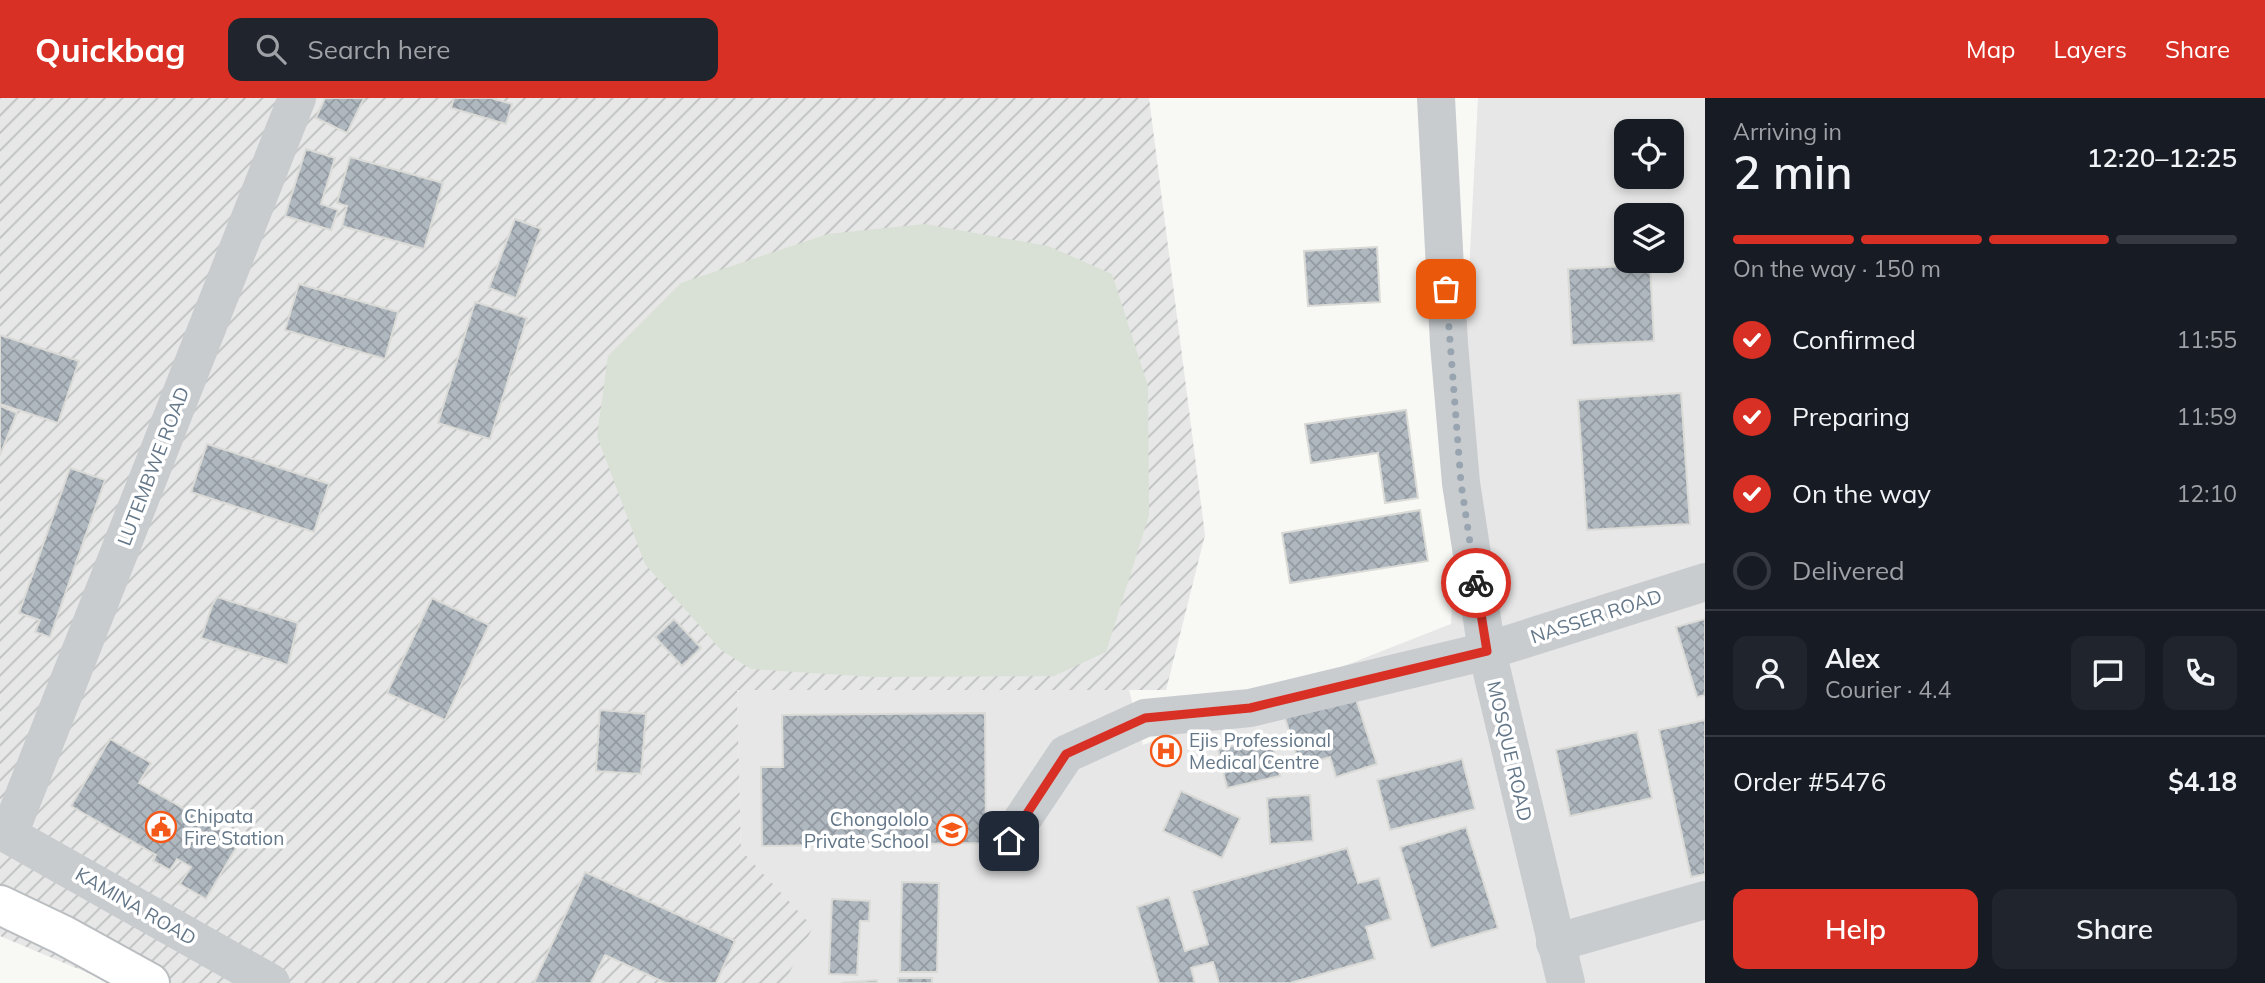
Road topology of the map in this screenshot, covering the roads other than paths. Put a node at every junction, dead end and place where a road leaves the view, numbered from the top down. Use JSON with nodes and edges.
{"nodes":[{"id":1,"x":297,"y":98,"type":"edge"},
{"id":2,"x":1436,"y":98,"type":"edge"},
{"id":3,"x":1705,"y":582,"type":"edge"},
{"id":4,"x":1487,"y":651,"type":"junction"},
{"id":5,"x":5,"y":832,"type":"edge"},
{"id":6,"x":1009,"y":841,"type":"dead end"},
{"id":7,"x":1705,"y":900,"type":"edge"},
{"id":8,"x":0,"y":905,"type":"edge"},
{"id":9,"x":1555,"y":943,"type":"junction"},
{"id":10,"x":150,"y":983,"type":"edge"},
{"id":11,"x":271,"y":983,"type":"edge"},
{"id":12,"x":1566,"y":983,"type":"edge"}],
"edges":[{"from":1,"to":5,"type":"street","name":"LUTEMBWE ROAD"},
{"from":2,"to":4,"type":"street","name":"MOSQUE ROAD"},
{"from":3,"to":4,"type":"street","name":"NASSER ROAD"},
{"from":4,"to":6,"type":"street","name":"NASSER ROAD"},
{"from":4,"to":9,"type":"street","name":"MOSQUE ROAD"},
{"from":5,"to":11,"type":"street","name":"KAMINA ROAD"},
{"from":7,"to":9,"type":"street"},
{"from":8,"to":10,"type":"highway"},
{"from":9,"to":12,"type":"street","name":"MOSQUE ROAD"}]}
